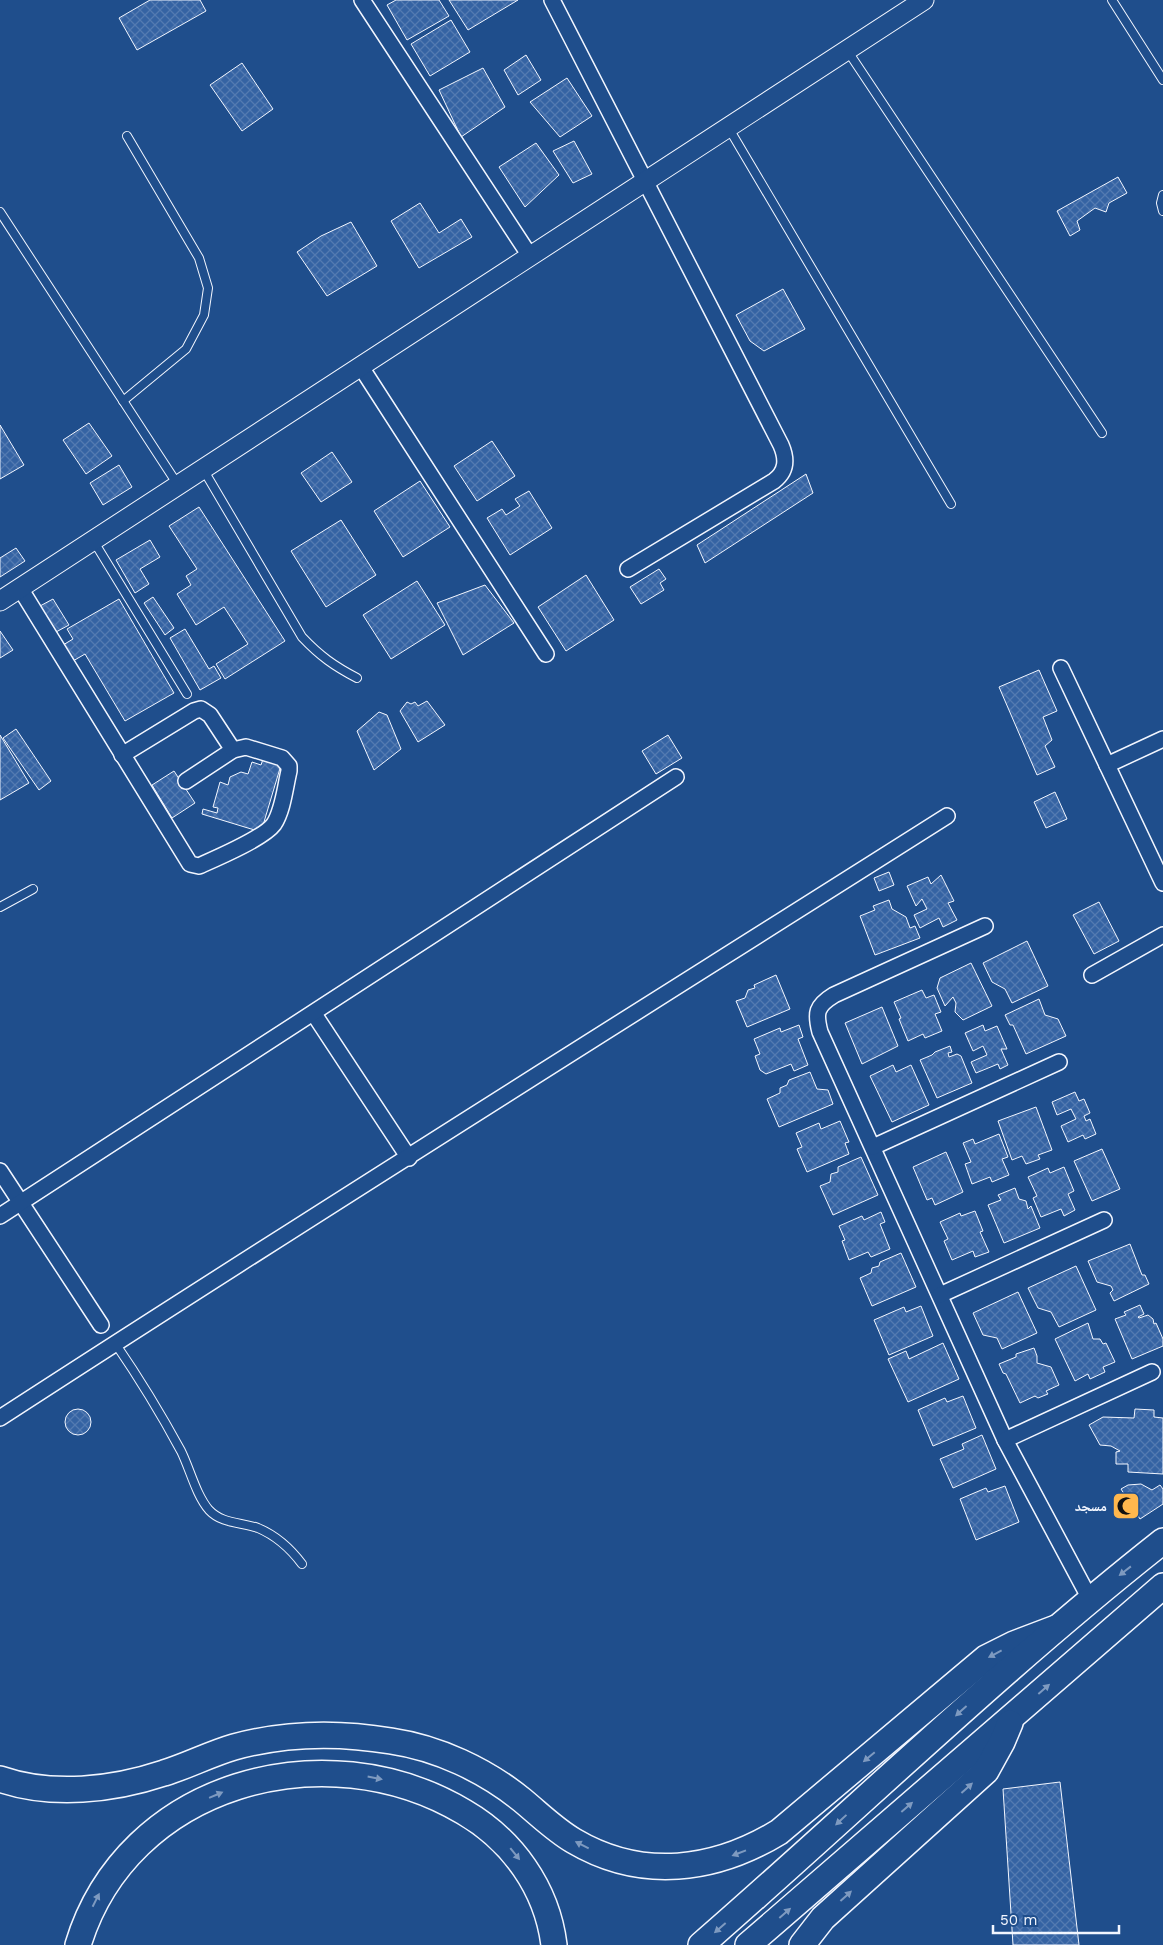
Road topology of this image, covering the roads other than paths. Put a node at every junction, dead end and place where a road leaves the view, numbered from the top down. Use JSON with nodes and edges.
{"nodes":[{"id":1,"x":362,"y":0,"type":"edge"},
{"id":2,"x":552,"y":0,"type":"edge"},
{"id":3,"x":924,"y":0,"type":"edge"},
{"id":4,"x":1112,"y":0,"type":"edge"},
{"id":5,"x":846,"y":50,"type":"junction"},
{"id":6,"x":1163,"y":80,"type":"edge"},
{"id":7,"x":728,"y":127,"type":"junction"},
{"id":8,"x":127,"y":136,"type":"dead end"},
{"id":9,"x":645,"y":181,"type":"junction"},
{"id":10,"x":1163,"y":195,"type":"edge"},
{"id":11,"x":1163,"y":211,"type":"edge"},
{"id":12,"x":0,"y":212,"type":"edge"},
{"id":13,"x":530,"y":256,"type":"junction"},
{"id":14,"x":361,"y":367,"type":"junction"},
{"id":15,"x":123,"y":401,"type":"junction"},
{"id":16,"x":1102,"y":433,"type":"dead end"},
{"id":17,"x":203,"y":469,"type":"junction"},
{"id":18,"x":178,"y":485,"type":"junction"},
{"id":19,"x":951,"y":504,"type":"dead end"},
{"id":20,"x":93,"y":540,"type":"junction"},
{"id":21,"x":628,"y":569,"type":"dead end"},
{"id":22,"x":20,"y":588,"type":"junction"},
{"id":23,"x":0,"y":601,"type":"edge"},
{"id":24,"x":546,"y":654,"type":"dead end"},
{"id":25,"x":1061,"y":668,"type":"dead end"},
{"id":26,"x":357,"y":678,"type":"dead end"},
{"id":27,"x":186,"y":694,"type":"dead end"},
{"id":28,"x":1163,"y":739,"type":"edge"},
{"id":29,"x":233,"y":750,"type":"junction"},
{"id":30,"x":122,"y":755,"type":"junction"},
{"id":31,"x":1107,"y":765,"type":"junction"},
{"id":32,"x":676,"y":777,"type":"dead end"},
{"id":33,"x":186,"y":781,"type":"dead end"},
{"id":34,"x":947,"y":816,"type":"dead end"},
{"id":35,"x":1163,"y":883,"type":"edge"},
{"id":36,"x":33,"y":888,"type":"dead end"},
{"id":37,"x":0,"y":907,"type":"edge"},
{"id":38,"x":985,"y":926,"type":"dead end"},
{"id":39,"x":1163,"y":935,"type":"edge"},
{"id":40,"x":1092,"y":976,"type":"dead end"},
{"id":41,"x":314,"y":1014,"type":"junction"},
{"id":42,"x":1059,"y":1062,"type":"dead end"},
{"id":43,"x":873,"y":1148,"type":"junction"},
{"id":44,"x":409,"y":1158,"type":"junction"},
{"id":45,"x":0,"y":1171,"type":"edge"},
{"id":46,"x":21,"y":1203,"type":"junction"},
{"id":47,"x":0,"y":1216,"type":"edge"},
{"id":48,"x":1104,"y":1220,"type":"dead end"},
{"id":49,"x":940,"y":1295,"type":"junction"},
{"id":50,"x":101,"y":1325,"type":"dead end"},
{"id":51,"x":115,"y":1343,"type":"junction"},
{"id":52,"x":1152,"y":1372,"type":"dead end"},
{"id":53,"x":0,"y":1418,"type":"edge"},
{"id":54,"x":1005,"y":1440,"type":"junction"},
{"id":55,"x":1163,"y":1541,"type":"edge"},
{"id":56,"x":302,"y":1564,"type":"dead end"},
{"id":57,"x":1163,"y":1586,"type":"edge"},
{"id":58,"x":1090,"y":1599,"type":"junction"},
{"id":59,"x":1056,"y":1628,"type":"junction"},
{"id":60,"x":1013,"y":1716,"type":"junction"},
{"id":61,"x":0,"y":1779,"type":"edge"},
{"id":62,"x":78,"y":1945,"type":"edge"},
{"id":63,"x":554,"y":1945,"type":"edge"},
{"id":64,"x":701,"y":1945,"type":"edge"},
{"id":65,"x":748,"y":1945,"type":"edge"},
{"id":66,"x":802,"y":1945,"type":"edge"}],
"edges":[{"from":1,"to":13,"type":"street"},
{"from":2,"to":9,"type":"street"},
{"from":3,"to":5,"type":"street"},
{"from":4,"to":6,"type":"lane"},
{"from":5,"to":7,"type":"street"},
{"from":5,"to":16,"type":"lane"},
{"from":7,"to":9,"type":"street"},
{"from":7,"to":19,"type":"lane"},
{"from":8,"to":15,"type":"lane"},
{"from":9,"to":13,"type":"street"},
{"from":9,"to":21,"type":"street"},
{"from":10,"to":11,"type":"lane"},
{"from":12,"to":15,"type":"lane"},
{"from":13,"to":14,"type":"street"},
{"from":14,"to":17,"type":"street"},
{"from":14,"to":24,"type":"street"},
{"from":15,"to":18,"type":"lane"},
{"from":17,"to":18,"type":"street"},
{"from":17,"to":26,"type":"lane"},
{"from":18,"to":20,"type":"street"},
{"from":20,"to":22,"type":"street"},
{"from":20,"to":27,"type":"lane"},
{"from":22,"to":23,"type":"street"},
{"from":22,"to":30,"type":"street"},
{"from":25,"to":31,"type":"street"},
{"from":28,"to":31,"type":"street"},
{"from":29,"to":30,"type":"street"},
{"from":29,"to":30,"type":"street"},
{"from":29,"to":33,"type":"street"},
{"from":31,"to":35,"type":"street"},
{"from":32,"to":41,"type":"street"},
{"from":34,"to":44,"type":"street"},
{"from":36,"to":37,"type":"lane"},
{"from":38,"to":43,"type":"street"},
{"from":39,"to":40,"type":"street"},
{"from":41,"to":44,"type":"street"},
{"from":41,"to":46,"type":"street"},
{"from":42,"to":43,"type":"street"},
{"from":43,"to":49,"type":"street"},
{"from":44,"to":51,"type":"street"},
{"from":45,"to":46,"type":"street"},
{"from":46,"to":47,"type":"street"},
{"from":46,"to":50,"type":"street"},
{"from":48,"to":49,"type":"street"},
{"from":49,"to":54,"type":"street"},
{"from":51,"to":53,"type":"street"},
{"from":51,"to":56,"type":"lane"},
{"from":52,"to":54,"type":"street"},
{"from":54,"to":58,"type":"street"},
{"from":55,"to":58,"type":"highway","one_way":true},
{"from":60,"to":57,"type":"highway","one_way":true},
{"from":58,"to":59,"type":"highway"},
{"from":59,"to":61,"type":"highway","one_way":true},
{"from":59,"to":64,"type":"highway","one_way":true},
{"from":65,"to":60,"type":"highway","one_way":true},
{"from":66,"to":60,"type":"highway","one_way":true},
{"from":62,"to":63,"type":"highway","one_way":true}]}
